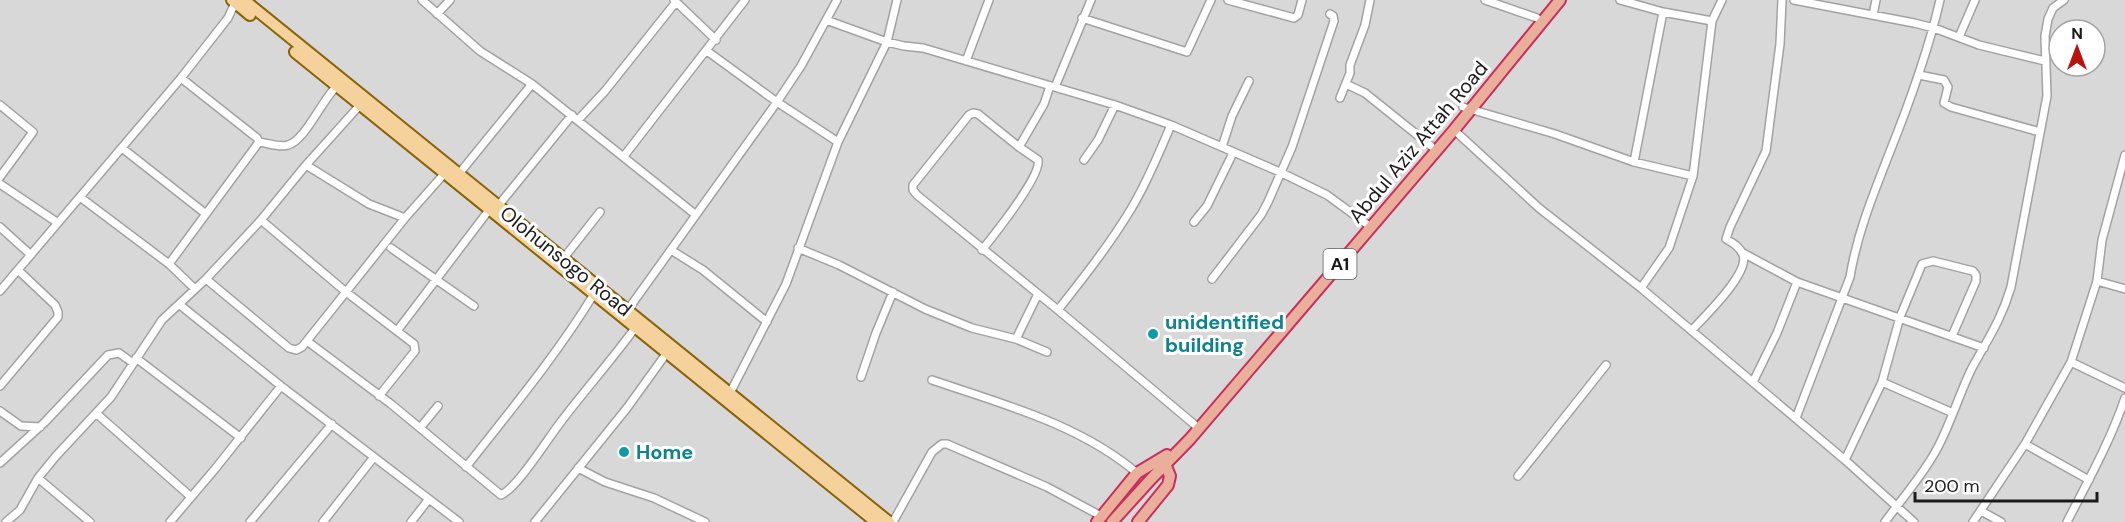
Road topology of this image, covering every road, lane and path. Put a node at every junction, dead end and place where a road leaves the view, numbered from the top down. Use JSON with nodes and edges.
{"nodes":[{"id":1,"x":422,"y":0,"type":"edge"},
{"id":2,"x":450,"y":0,"type":"edge"},
{"id":3,"x":745,"y":0,"type":"edge"},
{"id":4,"x":837,"y":0,"type":"edge"},
{"id":5,"x":897,"y":0,"type":"edge"},
{"id":6,"x":989,"y":0,"type":"edge"},
{"id":7,"x":1091,"y":0,"type":"edge"},
{"id":8,"x":1211,"y":0,"type":"edge"},
{"id":9,"x":1228,"y":0,"type":"edge"},
{"id":10,"x":1302,"y":0,"type":"edge"},
{"id":11,"x":1370,"y":0,"type":"edge"},
{"id":12,"x":1485,"y":0,"type":"edge"},
{"id":13,"x":1553,"y":0,"type":"edge"},
{"id":14,"x":1560,"y":0,"type":"edge"},
{"id":15,"x":1620,"y":0,"type":"edge"},
{"id":16,"x":1722,"y":0,"type":"edge"},
{"id":17,"x":1782,"y":0,"type":"edge"},
{"id":18,"x":1794,"y":0,"type":"edge"},
{"id":19,"x":1876,"y":0,"type":"edge"},
{"id":20,"x":1940,"y":0,"type":"edge"},
{"id":21,"x":1975,"y":0,"type":"edge"},
{"id":22,"x":2064,"y":0,"type":"edge"},
{"id":23,"x":237,"y":1,"type":"edge"},
{"id":24,"x":675,"y":1,"type":"edge"},
{"id":25,"x":1663,"y":12,"type":"junction"},
{"id":26,"x":438,"y":14,"type":"junction"},
{"id":27,"x":1330,"y":14,"type":"dead end"},
{"id":28,"x":1873,"y":15,"type":"junction"},
{"id":29,"x":1082,"y":18,"type":"junction"},
{"id":30,"x":1537,"y":18,"type":"junction"},
{"id":31,"x":826,"y":20,"type":"junction"},
{"id":32,"x":1712,"y":21,"type":"junction"},
{"id":33,"x":1934,"y":28,"type":"junction"},
{"id":34,"x":1959,"y":37,"type":"junction"},
{"id":35,"x":716,"y":40,"type":"junction"},
{"id":36,"x":887,"y":42,"type":"junction"},
{"id":37,"x":707,"y":51,"type":"junction"},
{"id":38,"x":966,"y":61,"type":"junction"},
{"id":39,"x":2046,"y":61,"type":"junction"},
{"id":40,"x":1919,"y":75,"type":"junction"},
{"id":41,"x":181,"y":78,"type":"junction"},
{"id":42,"x":1249,"y":81,"type":"dead end"},
{"id":43,"x":532,"y":84,"type":"junction"},
{"id":44,"x":1346,"y":84,"type":"junction"},
{"id":45,"x":337,"y":86,"type":"junction"},
{"id":46,"x":1053,"y":87,"type":"junction"},
{"id":47,"x":1340,"y":98,"type":"dead end"},
{"id":48,"x":777,"y":102,"type":"junction"},
{"id":49,"x":0,"y":105,"type":"edge"},
{"id":50,"x":360,"y":105,"type":"junction"},
{"id":51,"x":1114,"y":105,"type":"junction"},
{"id":52,"x":1466,"y":109,"type":"junction"},
{"id":53,"x":575,"y":118,"type":"junction"},
{"id":54,"x":1171,"y":125,"type":"junction"},
{"id":55,"x":1454,"y":130,"type":"junction"},
{"id":56,"x":2040,"y":132,"type":"junction"},
{"id":57,"x":259,"y":142,"type":"junction"},
{"id":58,"x":838,"y":142,"type":"junction"},
{"id":59,"x":1431,"y":146,"type":"junction"},
{"id":60,"x":1019,"y":147,"type":"junction"},
{"id":61,"x":1222,"y":147,"type":"junction"},
{"id":62,"x":122,"y":148,"type":"junction"},
{"id":63,"x":1233,"y":153,"type":"junction"},
{"id":64,"x":2125,"y":155,"type":"edge"},
{"id":65,"x":624,"y":156,"type":"junction"},
{"id":66,"x":1084,"y":160,"type":"dead end"},
{"id":67,"x":1634,"y":162,"type":"junction"},
{"id":68,"x":306,"y":165,"type":"junction"},
{"id":69,"x":1282,"y":173,"type":"junction"},
{"id":70,"x":444,"y":174,"type":"junction"},
{"id":71,"x":458,"y":175,"type":"junction"},
{"id":72,"x":1693,"y":176,"type":"junction"},
{"id":73,"x":0,"y":177,"type":"edge"},
{"id":74,"x":0,"y":184,"type":"edge"},
{"id":75,"x":80,"y":197,"type":"junction"},
{"id":76,"x":493,"y":208,"type":"junction"},
{"id":77,"x":600,"y":212,"type":"dead end"},
{"id":78,"x":206,"y":214,"type":"junction"},
{"id":79,"x":696,"y":215,"type":"junction"},
{"id":80,"x":405,"y":218,"type":"junction"},
{"id":81,"x":261,"y":219,"type":"junction"},
{"id":82,"x":1194,"y":222,"type":"dead end"},
{"id":83,"x":58,"y":224,"type":"junction"},
{"id":84,"x":1368,"y":225,"type":"junction"},
{"id":85,"x":0,"y":227,"type":"edge"},
{"id":86,"x":391,"y":248,"type":"dead end"},
{"id":87,"x":798,"y":248,"type":"junction"},
{"id":88,"x":671,"y":250,"type":"junction"},
{"id":89,"x":982,"y":250,"type":"junction"},
{"id":90,"x":1743,"y":253,"type":"junction"},
{"id":91,"x":31,"y":255,"type":"junction"},
{"id":92,"x":563,"y":259,"type":"junction"},
{"id":93,"x":169,"y":264,"type":"junction"},
{"id":94,"x":18,"y":270,"type":"junction"},
{"id":95,"x":206,"y":279,"type":"junction"},
{"id":96,"x":436,"y":279,"type":"junction"},
{"id":97,"x":1212,"y":279,"type":"dead end"},
{"id":98,"x":2097,"y":280,"type":"junction"},
{"id":99,"x":1797,"y":282,"type":"junction"},
{"id":100,"x":1641,"y":288,"type":"junction"},
{"id":101,"x":195,"y":289,"type":"junction"},
{"id":102,"x":2125,"y":289,"type":"edge"},
{"id":103,"x":0,"y":291,"type":"edge"},
{"id":104,"x":346,"y":292,"type":"junction"},
{"id":105,"x":893,"y":292,"type":"junction"},
{"id":106,"x":594,"y":294,"type":"junction"},
{"id":107,"x":1038,"y":294,"type":"junction"},
{"id":108,"x":1842,"y":297,"type":"junction"},
{"id":109,"x":180,"y":305,"type":"junction"},
{"id":110,"x":474,"y":306,"type":"dead end"},
{"id":111,"x":1058,"y":310,"type":"junction"},
{"id":112,"x":627,"y":311,"type":"junction"},
{"id":113,"x":1900,"y":317,"type":"junction"},
{"id":114,"x":767,"y":322,"type":"junction"},
{"id":115,"x":635,"y":328,"type":"junction"},
{"id":116,"x":1692,"y":330,"type":"junction"},
{"id":117,"x":397,"y":331,"type":"junction"},
{"id":118,"x":1952,"y":336,"type":"junction"},
{"id":119,"x":1016,"y":339,"type":"junction"},
{"id":120,"x":307,"y":341,"type":"junction"},
{"id":121,"x":1984,"y":348,"type":"junction"},
{"id":122,"x":1047,"y":352,"type":"dead end"},
{"id":123,"x":666,"y":354,"type":"junction"},
{"id":124,"x":135,"y":361,"type":"junction"},
{"id":125,"x":2070,"y":362,"type":"junction"},
{"id":126,"x":1606,"y":365,"type":"dead end"},
{"id":127,"x":861,"y":377,"type":"dead end"},
{"id":128,"x":932,"y":380,"type":"dead end"},
{"id":129,"x":1753,"y":382,"type":"junction"},
{"id":130,"x":1882,"y":382,"type":"junction"},
{"id":131,"x":0,"y":386,"type":"edge"},
{"id":132,"x":281,"y":386,"type":"junction"},
{"id":133,"x":2125,"y":388,"type":"edge"},
{"id":134,"x":730,"y":393,"type":"junction"},
{"id":135,"x":379,"y":396,"type":"junction"},
{"id":136,"x":2125,"y":398,"type":"edge"},
{"id":137,"x":438,"y":406,"type":"dead end"},
{"id":138,"x":0,"y":411,"type":"edge"},
{"id":139,"x":1953,"y":413,"type":"junction"},
{"id":140,"x":97,"y":414,"type":"junction"},
{"id":141,"x":1796,"y":418,"type":"junction"},
{"id":142,"x":332,"y":424,"type":"junction"},
{"id":143,"x":1194,"y":425,"type":"junction"},
{"id":144,"x":21,"y":426,"type":"junction"},
{"id":145,"x":40,"y":427,"type":"junction"},
{"id":146,"x":420,"y":428,"type":"junction"},
{"id":147,"x":241,"y":438,"type":"junction"},
{"id":148,"x":23,"y":442,"type":"junction"},
{"id":149,"x":2025,"y":444,"type":"junction"},
{"id":150,"x":374,"y":457,"type":"junction"},
{"id":151,"x":1166,"y":459,"type":"junction"},
{"id":152,"x":1845,"y":460,"type":"junction"},
{"id":153,"x":807,"y":461,"type":"junction"},
{"id":154,"x":0,"y":463,"type":"edge"},
{"id":155,"x":466,"y":467,"type":"junction"},
{"id":156,"x":578,"y":468,"type":"junction"},
{"id":157,"x":1137,"y":473,"type":"junction"},
{"id":158,"x":1518,"y":476,"type":"dead end"},
{"id":159,"x":38,"y":478,"type":"junction"},
{"id":160,"x":2089,"y":480,"type":"junction"},
{"id":161,"x":190,"y":496,"type":"junction"},
{"id":162,"x":429,"y":499,"type":"junction"},
{"id":163,"x":1897,"y":505,"type":"junction"},
{"id":164,"x":1981,"y":512,"type":"junction"},
{"id":165,"x":537,"y":521,"type":"edge"},
{"id":166,"x":1104,"y":521,"type":"edge"},
{"id":167,"x":6,"y":522,"type":"edge"},
{"id":168,"x":90,"y":522,"type":"edge"},
{"id":169,"x":170,"y":522,"type":"edge"},
{"id":170,"x":250,"y":522,"type":"edge"},
{"id":171,"x":323,"y":522,"type":"edge"},
{"id":172,"x":411,"y":522,"type":"edge"},
{"id":173,"x":459,"y":522,"type":"edge"},
{"id":174,"x":705,"y":522,"type":"edge"},
{"id":175,"x":876,"y":522,"type":"edge"},
{"id":176,"x":891,"y":522,"type":"edge"},
{"id":177,"x":1138,"y":522,"type":"edge"},
{"id":178,"x":1885,"y":522,"type":"edge"},
{"id":179,"x":1914,"y":522,"type":"edge"},
{"id":180,"x":1974,"y":522,"type":"edge"},
{"id":181,"x":2001,"y":522,"type":"edge"},
{"id":182,"x":2067,"y":522,"type":"edge"}],
"edges":[{"from":1,"to":26,"type":"street"},
{"from":2,"to":26,"type":"street"},
{"from":3,"to":35,"type":"street"},
{"from":4,"to":31,"type":"street"},
{"from":5,"to":36,"type":"street"},
{"from":6,"to":38,"type":"street"},
{"from":7,"to":29,"type":"street"},
{"from":8,"to":29,"type":"street"},
{"from":9,"to":10,"type":"street"},
{"from":11,"to":44,"type":"street"},
{"from":12,"to":30,"type":"street"},
{"from":13,"to":30,"type":"highway","name":"Abdul Aziz Attah Road","number":"A1"},
{"from":14,"to":52,"type":"highway","name":"Abdul Aziz Attah Road","number":"A1"},
{"from":15,"to":25,"type":"street"},
{"from":16,"to":32,"type":"street"},
{"from":17,"to":90,"type":"street"},
{"from":18,"to":28,"type":"street"},
{"from":19,"to":28,"type":"street"},
{"from":20,"to":33,"type":"street"},
{"from":21,"to":34,"type":"street"},
{"from":22,"to":39,"type":"street"},
{"from":23,"to":41,"type":"street"},
{"from":23,"to":45,"type":"main road","name":"Olohunsogo Road"},
{"from":23,"to":71,"type":"main road","name":"Olohunsogo Road"},
{"from":24,"to":35,"type":"street"},
{"from":24,"to":53,"type":"street"},
{"from":25,"to":32,"type":"street"},
{"from":25,"to":67,"type":"street"},
{"from":26,"to":43,"type":"street"},
{"from":27,"to":69,"type":"street"},
{"from":28,"to":33,"type":"street"},
{"from":29,"to":46,"type":"street"},
{"from":30,"to":52,"type":"highway","name":"Abdul Aziz Attah Road","number":"A1"},
{"from":31,"to":36,"type":"street"},
{"from":31,"to":48,"type":"street"},
{"from":32,"to":72,"type":"street"},
{"from":33,"to":34,"type":"street"},
{"from":33,"to":40,"type":"street"},
{"from":34,"to":39,"type":"street"},
{"from":35,"to":37,"type":"street"},
{"from":36,"to":38,"type":"street"},
{"from":36,"to":58,"type":"street"},
{"from":37,"to":48,"type":"street"},
{"from":37,"to":65,"type":"street"},
{"from":38,"to":46,"type":"street"},
{"from":39,"to":56,"type":"street"},
{"from":40,"to":56,"type":"street"},
{"from":40,"to":108,"type":"street"},
{"from":41,"to":57,"type":"street"},
{"from":41,"to":62,"type":"street"},
{"from":42,"to":61,"type":"street"},
{"from":43,"to":53,"type":"street"},
{"from":43,"to":71,"type":"street"},
{"from":44,"to":47,"type":"street"},
{"from":44,"to":59,"type":"street"},
{"from":45,"to":50,"type":"main road","name":"Olohunsogo Road"},
{"from":45,"to":57,"type":"street"},
{"from":46,"to":51,"type":"street"},
{"from":46,"to":60,"type":"street"},
{"from":48,"to":58,"type":"street"},
{"from":48,"to":79,"type":"street"},
{"from":49,"to":73,"type":"street"},
{"from":50,"to":68,"type":"street"},
{"from":50,"to":70,"type":"main road","name":"Olohunsogo Road"},
{"from":51,"to":54,"type":"street"},
{"from":51,"to":66,"type":"street"},
{"from":52,"to":55,"type":"highway","name":"Abdul Aziz Attah Road","number":"A1"},
{"from":52,"to":59,"type":"highway","name":"Abdul Aziz Attah Road","number":"A1"},
{"from":52,"to":67,"type":"street"},
{"from":53,"to":65,"type":"street"},
{"from":53,"to":76,"type":"street"},
{"from":54,"to":61,"type":"street"},
{"from":54,"to":111,"type":"street"},
{"from":55,"to":100,"type":"street"},
{"from":55,"to":151,"type":"highway","name":"Abdul Aziz Attah Road","number":"A1"},
{"from":56,"to":121,"type":"street"},
{"from":57,"to":78,"type":"street"},
{"from":58,"to":87,"type":"street"},
{"from":59,"to":84,"type":"highway","name":"Abdul Aziz Attah Road","number":"A1"},
{"from":60,"to":89,"type":"street"},
{"from":60,"to":89,"type":"street"},
{"from":61,"to":63,"type":"street"},
{"from":62,"to":75,"type":"street"},
{"from":62,"to":78,"type":"street"},
{"from":63,"to":69,"type":"street"},
{"from":63,"to":82,"type":"street"},
{"from":64,"to":98,"type":"street"},
{"from":65,"to":79,"type":"street"},
{"from":67,"to":72,"type":"street"},
{"from":68,"to":80,"type":"street"},
{"from":68,"to":81,"type":"street"},
{"from":69,"to":84,"type":"street"},
{"from":69,"to":97,"type":"street"},
{"from":70,"to":76,"type":"main road","name":"Olohunsogo Road"},
{"from":70,"to":80,"type":"street"},
{"from":71,"to":76,"type":"main road","name":"Olohunsogo Road"},
{"from":72,"to":100,"type":"street"},
{"from":74,"to":83,"type":"street"},
{"from":75,"to":83,"type":"street"},
{"from":75,"to":93,"type":"street"},
{"from":76,"to":92,"type":"main road","name":"Olohunsogo Road"},
{"from":76,"to":96,"type":"street"},
{"from":76,"to":106,"type":"main road","name":"Olohunsogo Road"},
{"from":77,"to":92,"type":"street"},
{"from":78,"to":93,"type":"street"},
{"from":79,"to":88,"type":"street"},
{"from":80,"to":104,"type":"street"},
{"from":81,"to":95,"type":"street"},
{"from":81,"to":104,"type":"street"},
{"from":83,"to":91,"type":"street"},
{"from":84,"to":143,"type":"highway","name":"Abdul Aziz Attah Road","number":"A1"},
{"from":85,"to":91,"type":"street"},
{"from":86,"to":96,"type":"street"},
{"from":87,"to":105,"type":"street"},
{"from":87,"to":114,"type":"street"},
{"from":88,"to":112,"type":"street"},
{"from":88,"to":114,"type":"street"},
{"from":89,"to":107,"type":"street"},
{"from":90,"to":99,"type":"street"},
{"from":90,"to":116,"type":"street"},
{"from":91,"to":94,"type":"street"},
{"from":92,"to":112,"type":"main road","name":"Olohunsogo Road"},
{"from":93,"to":101,"type":"street"},
{"from":94,"to":103,"type":"street"},
{"from":94,"to":131,"type":"street"},
{"from":95,"to":101,"type":"street"},
{"from":95,"to":120,"type":"street"},
{"from":96,"to":110,"type":"street"},
{"from":96,"to":117,"type":"street"},
{"from":98,"to":102,"type":"street"},
{"from":98,"to":125,"type":"street"},
{"from":99,"to":108,"type":"street"},
{"from":99,"to":129,"type":"street"},
{"from":100,"to":116,"type":"street"},
{"from":101,"to":109,"type":"street"},
{"from":104,"to":117,"type":"street"},
{"from":104,"to":120,"type":"street"},
{"from":105,"to":119,"type":"street"},
{"from":105,"to":127,"type":"street"},
{"from":106,"to":115,"type":"main road","name":"Olohunsogo Road"},
{"from":106,"to":155,"type":"street"},
{"from":107,"to":111,"type":"street"},
{"from":107,"to":119,"type":"street"},
{"from":108,"to":113,"type":"street"},
{"from":108,"to":141,"type":"street"},
{"from":109,"to":124,"type":"street"},
{"from":109,"to":132,"type":"street"},
{"from":111,"to":143,"type":"street"},
{"from":112,"to":134,"type":"main road","name":"Olohunsogo Road"},
{"from":113,"to":118,"type":"street"},
{"from":113,"to":118,"type":"street"},
{"from":113,"to":130,"type":"street"},
{"from":114,"to":134,"type":"street"},
{"from":115,"to":123,"type":"main road","name":"Olohunsogo Road"},
{"from":115,"to":155,"type":"street"},
{"from":116,"to":129,"type":"street"},
{"from":117,"to":135,"type":"street"},
{"from":118,"to":121,"type":"street"},
{"from":119,"to":122,"type":"street"},
{"from":120,"to":135,"type":"street"},
{"from":121,"to":139,"type":"street"},
{"from":123,"to":153,"type":"main road","name":"Olohunsogo Road"},
{"from":123,"to":156,"type":"street"},
{"from":124,"to":140,"type":"street"},
{"from":124,"to":145,"type":"street"},
{"from":124,"to":147,"type":"street"},
{"from":125,"to":133,"type":"street"},
{"from":125,"to":149,"type":"street"},
{"from":126,"to":158,"type":"street"},
{"from":128,"to":157,"type":"street"},
{"from":129,"to":141,"type":"street"},
{"from":130,"to":139,"type":"street"},
{"from":130,"to":152,"type":"street"},
{"from":132,"to":142,"type":"street"},
{"from":132,"to":147,"type":"street"},
{"from":134,"to":153,"type":"main road","name":"Olohunsogo Road"},
{"from":135,"to":146,"type":"street"},
{"from":136,"to":160,"type":"street"},
{"from":137,"to":146,"type":"street"},
{"from":138,"to":144,"type":"street"},
{"from":139,"to":163,"type":"street"},
{"from":140,"to":159,"type":"street"},
{"from":140,"to":161,"type":"street"},
{"from":141,"to":152,"type":"street"},
{"from":142,"to":150,"type":"street"},
{"from":142,"to":170,"type":"street"},
{"from":143,"to":151,"type":"highway","name":"Abdul Aziz Attah Road","number":"A1"},
{"from":144,"to":145,"type":"street"},
{"from":144,"to":148,"type":"street"},
{"from":145,"to":148,"type":"street"},
{"from":146,"to":155,"type":"street"},
{"from":147,"to":161,"type":"street"},
{"from":148,"to":154,"type":"street"},
{"from":149,"to":160,"type":"street"},
{"from":149,"to":164,"type":"street"},
{"from":150,"to":162,"type":"street"},
{"from":150,"to":171,"type":"street"},
{"from":151,"to":157,"type":"highway"},
{"from":151,"to":166,"type":"highway","name":"Abdul Aziz Attah Road","number":"A1"},
{"from":151,"to":177,"type":"highway"},
{"from":152,"to":163,"type":"street"},
{"from":153,"to":175,"type":"main road","name":"Olohunsogo Road"},
{"from":153,"to":176,"type":"main road","name":"Olohunsogo Road"},
{"from":156,"to":165,"type":"street"},
{"from":156,"to":174,"type":"street"},
{"from":157,"to":166,"type":"highway"},
{"from":159,"to":167,"type":"street"},
{"from":159,"to":168,"type":"street"},
{"from":160,"to":182,"type":"street"},
{"from":161,"to":169,"type":"street"},
{"from":162,"to":172,"type":"street"},
{"from":162,"to":173,"type":"street"},
{"from":163,"to":178,"type":"street"},
{"from":163,"to":179,"type":"street"},
{"from":164,"to":180,"type":"street"},
{"from":164,"to":181,"type":"street"},
{"from":166,"to":176,"type":"street"}]}
